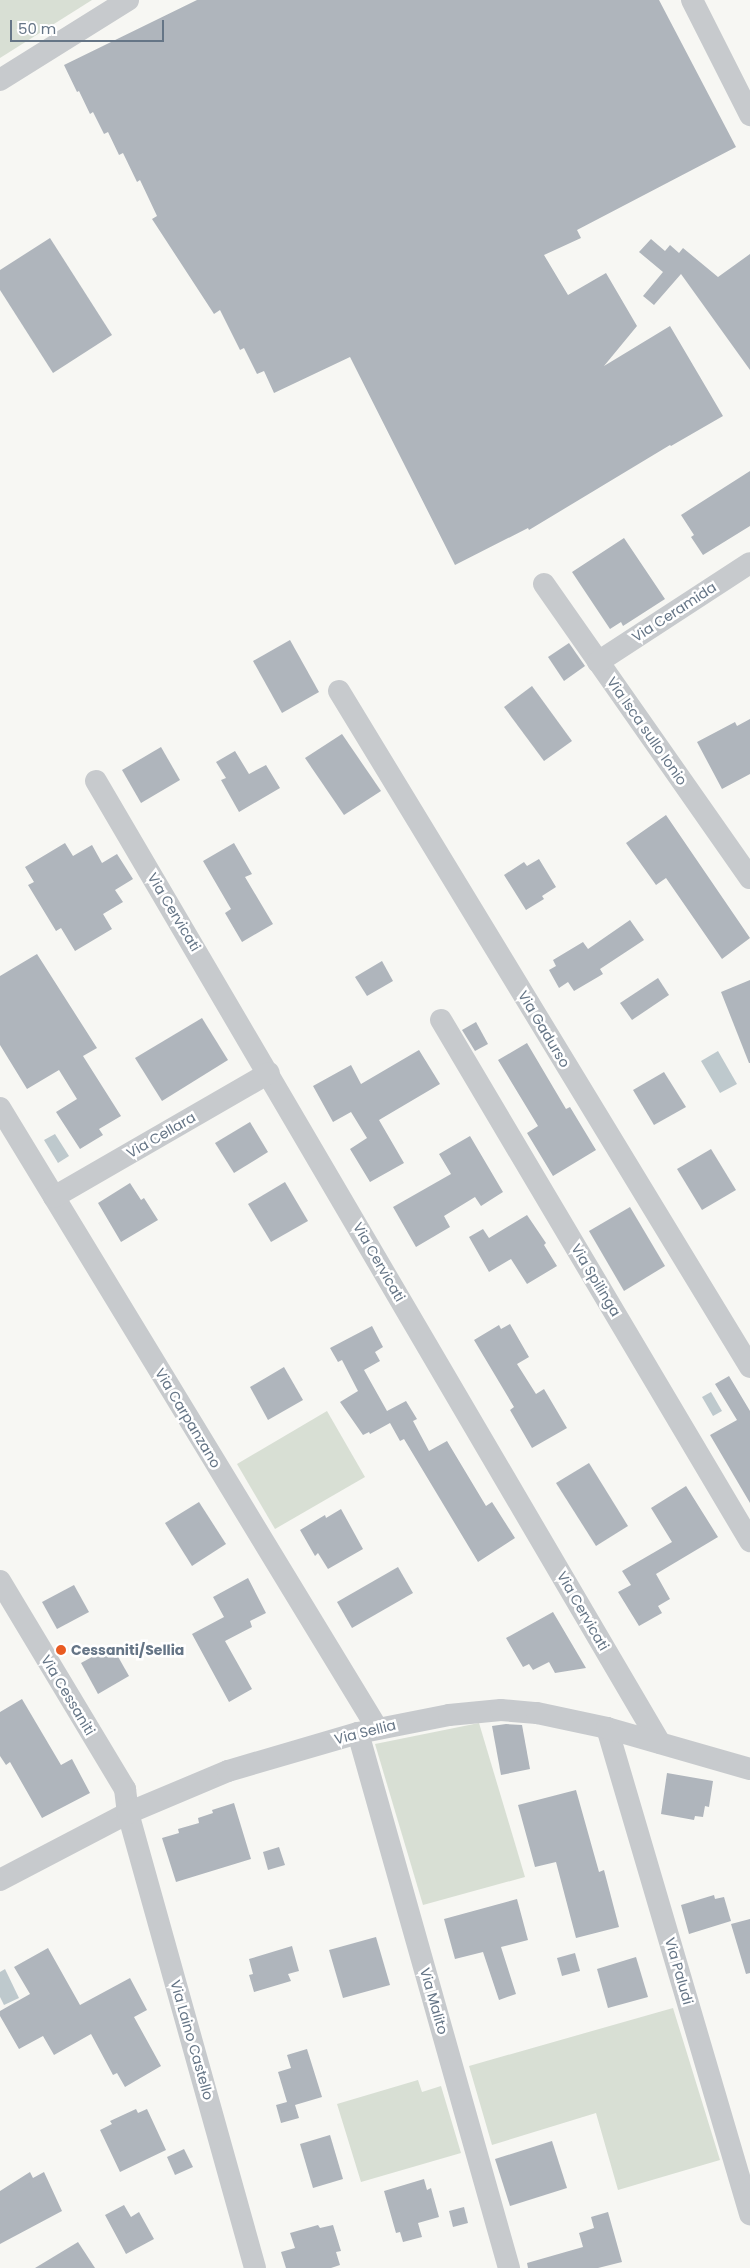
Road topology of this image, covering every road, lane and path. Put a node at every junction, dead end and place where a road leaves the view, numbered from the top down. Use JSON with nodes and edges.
{"nodes":[{"id":1,"x":128,"y":0,"type":"edge"},
{"id":2,"x":692,"y":0,"type":"edge"},
{"id":3,"x":0,"y":80,"type":"edge"},
{"id":4,"x":750,"y":115,"type":"edge"},
{"id":5,"x":750,"y":563,"type":"edge"},
{"id":6,"x":544,"y":584,"type":"dead end"},
{"id":7,"x":598,"y":662,"type":"junction"},
{"id":8,"x":339,"y":691,"type":"dead end"},
{"id":9,"x":96,"y":781,"type":"dead end"},
{"id":10,"x":750,"y":878,"type":"edge"},
{"id":11,"x":442,"y":1020,"type":"dead end"},
{"id":12,"x":269,"y":1073,"type":"junction"},
{"id":13,"x":0,"y":1108,"type":"edge"},
{"id":14,"x":54,"y":1197,"type":"junction"},
{"id":15,"x":750,"y":1367,"type":"edge"},
{"id":16,"x":750,"y":1540,"type":"edge"},
{"id":17,"x":0,"y":1581,"type":"edge"},
{"id":18,"x":607,"y":1728,"type":"junction"},
{"id":19,"x":368,"y":1731,"type":"junction"},
{"id":20,"x":660,"y":1744,"type":"junction"},
{"id":21,"x":750,"y":1769,"type":"edge"},
{"id":22,"x":128,"y":1813,"type":"junction"},
{"id":23,"x":0,"y":1880,"type":"edge"},
{"id":24,"x":750,"y":2214,"type":"edge"},
{"id":25,"x":255,"y":2268,"type":"edge"},
{"id":26,"x":509,"y":2268,"type":"edge"}],
"edges":[{"from":1,"to":3,"type":"street"},
{"from":2,"to":4,"type":"street"},
{"from":5,"to":7,"type":"street","name":"Via Ceramida"},
{"from":6,"to":7,"type":"street","name":"Via Isca sullo Ionio"},
{"from":7,"to":10,"type":"street","name":"Via Isca sullo Ionio"},
{"from":8,"to":15,"type":"street","name":"Via Gadurso"},
{"from":9,"to":12,"type":"street","name":"Via Cervicati"},
{"from":11,"to":16,"type":"street","name":"Via Spilinga"},
{"from":12,"to":14,"type":"street","name":"Via Cellara"},
{"from":12,"to":20,"type":"street","name":"Via Cervicati"},
{"from":13,"to":14,"type":"street","name":"Via Carpanzano"},
{"from":14,"to":19,"type":"street","name":"Via Carpanzano"},
{"from":17,"to":22,"type":"street","name":"Via Cessaniti"},
{"from":18,"to":19,"type":"street","name":"Via Sellia"},
{"from":18,"to":20,"type":"street","name":"Via Sellia"},
{"from":18,"to":24,"type":"street","name":"Via Paludi"},
{"from":19,"to":22,"type":"street","name":"Via Sellia"},
{"from":19,"to":26,"type":"street","name":"Via Malito"},
{"from":20,"to":21,"type":"street","name":"Via Sellia"},
{"from":22,"to":23,"type":"street","name":"Via Sellia"},
{"from":22,"to":25,"type":"street","name":"Via Laino Castello"}]}
